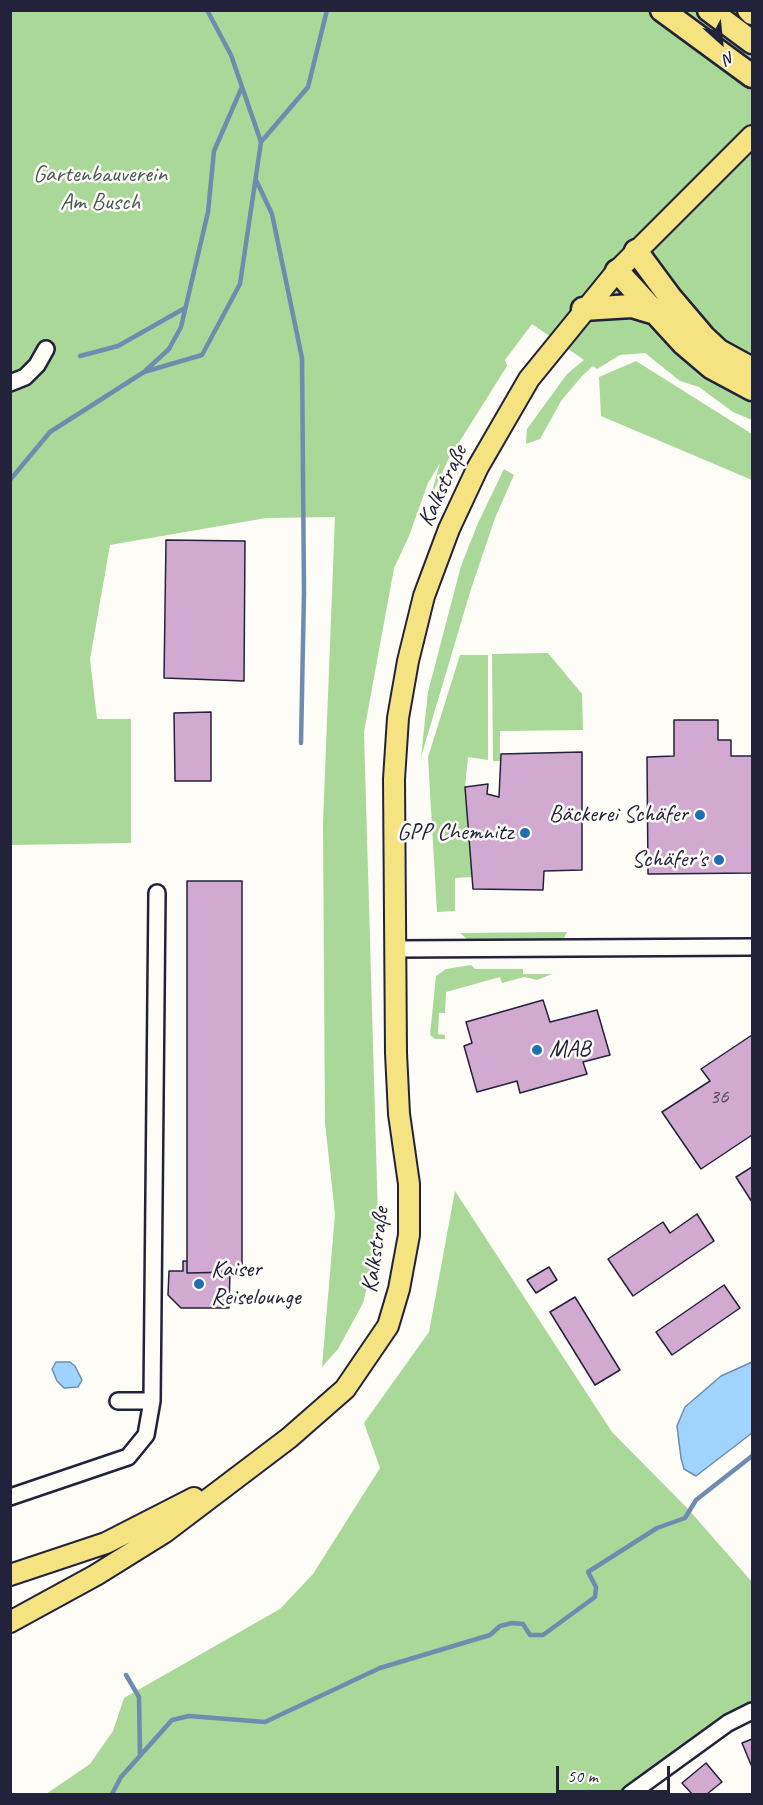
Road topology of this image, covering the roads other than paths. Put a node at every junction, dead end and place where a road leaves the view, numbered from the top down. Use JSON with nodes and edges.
{"nodes":[{"id":1,"x":662,"y":10,"type":"edge"},
{"id":2,"x":710,"y":10,"type":"edge"},
{"id":3,"x":753,"y":42,"type":"edge"},
{"id":4,"x":753,"y":76,"type":"edge"},
{"id":5,"x":747,"y":141,"type":"edge"},
{"id":6,"x":636,"y":251,"type":"junction"},
{"id":7,"x":617,"y":271,"type":"junction"},
{"id":8,"x":584,"y":309,"type":"junction"},
{"id":9,"x":652,"y":312,"type":"junction"},
{"id":10,"x":46,"y":349,"type":"dead end"},
{"id":11,"x":753,"y":369,"type":"edge"},
{"id":12,"x":10,"y":383,"type":"edge"},
{"id":13,"x":753,"y":389,"type":"edge"},
{"id":14,"x":157,"y":893,"type":"dead end"},
{"id":15,"x":753,"y":947,"type":"edge"},
{"id":16,"x":397,"y":949,"type":"junction"},
{"id":17,"x":118,"y":1401,"type":"dead end"},
{"id":18,"x":152,"y":1401,"type":"junction"},
{"id":19,"x":224,"y":1485,"type":"junction"},
{"id":20,"x":10,"y":1497,"type":"edge"},
{"id":21,"x":10,"y":1575,"type":"edge"},
{"id":22,"x":10,"y":1622,"type":"edge"},
{"id":23,"x":753,"y":1711,"type":"edge"},
{"id":24,"x":630,"y":1794,"type":"edge"}],
"edges":[{"from":1,"to":4,"type":"highway"},
{"from":2,"to":3,"type":"highway"},
{"from":5,"to":6,"type":"main road","name":"Kalkstraße"},
{"from":6,"to":7,"type":"main road","name":"Kalkstraße"},
{"from":6,"to":11,"type":"highway"},
{"from":7,"to":8,"type":"main road","name":"Kalkstraße"},
{"from":7,"to":9,"type":"highway"},
{"from":8,"to":9,"type":"highway"},
{"from":8,"to":16,"type":"main road","name":"Kalkstraße"},
{"from":9,"to":13,"type":"highway"},
{"from":10,"to":12,"type":"street"},
{"from":14,"to":18,"type":"street"},
{"from":15,"to":16,"type":"street"},
{"from":16,"to":19,"type":"main road","name":"Kalkstraße"},
{"from":17,"to":18,"type":"street"},
{"from":18,"to":20,"type":"street"},
{"from":19,"to":21,"type":"main road","name":"Kalkstraße"},
{"from":19,"to":22,"type":"main road","name":"Kalkstraße"},
{"from":23,"to":24,"type":"street"}]}
